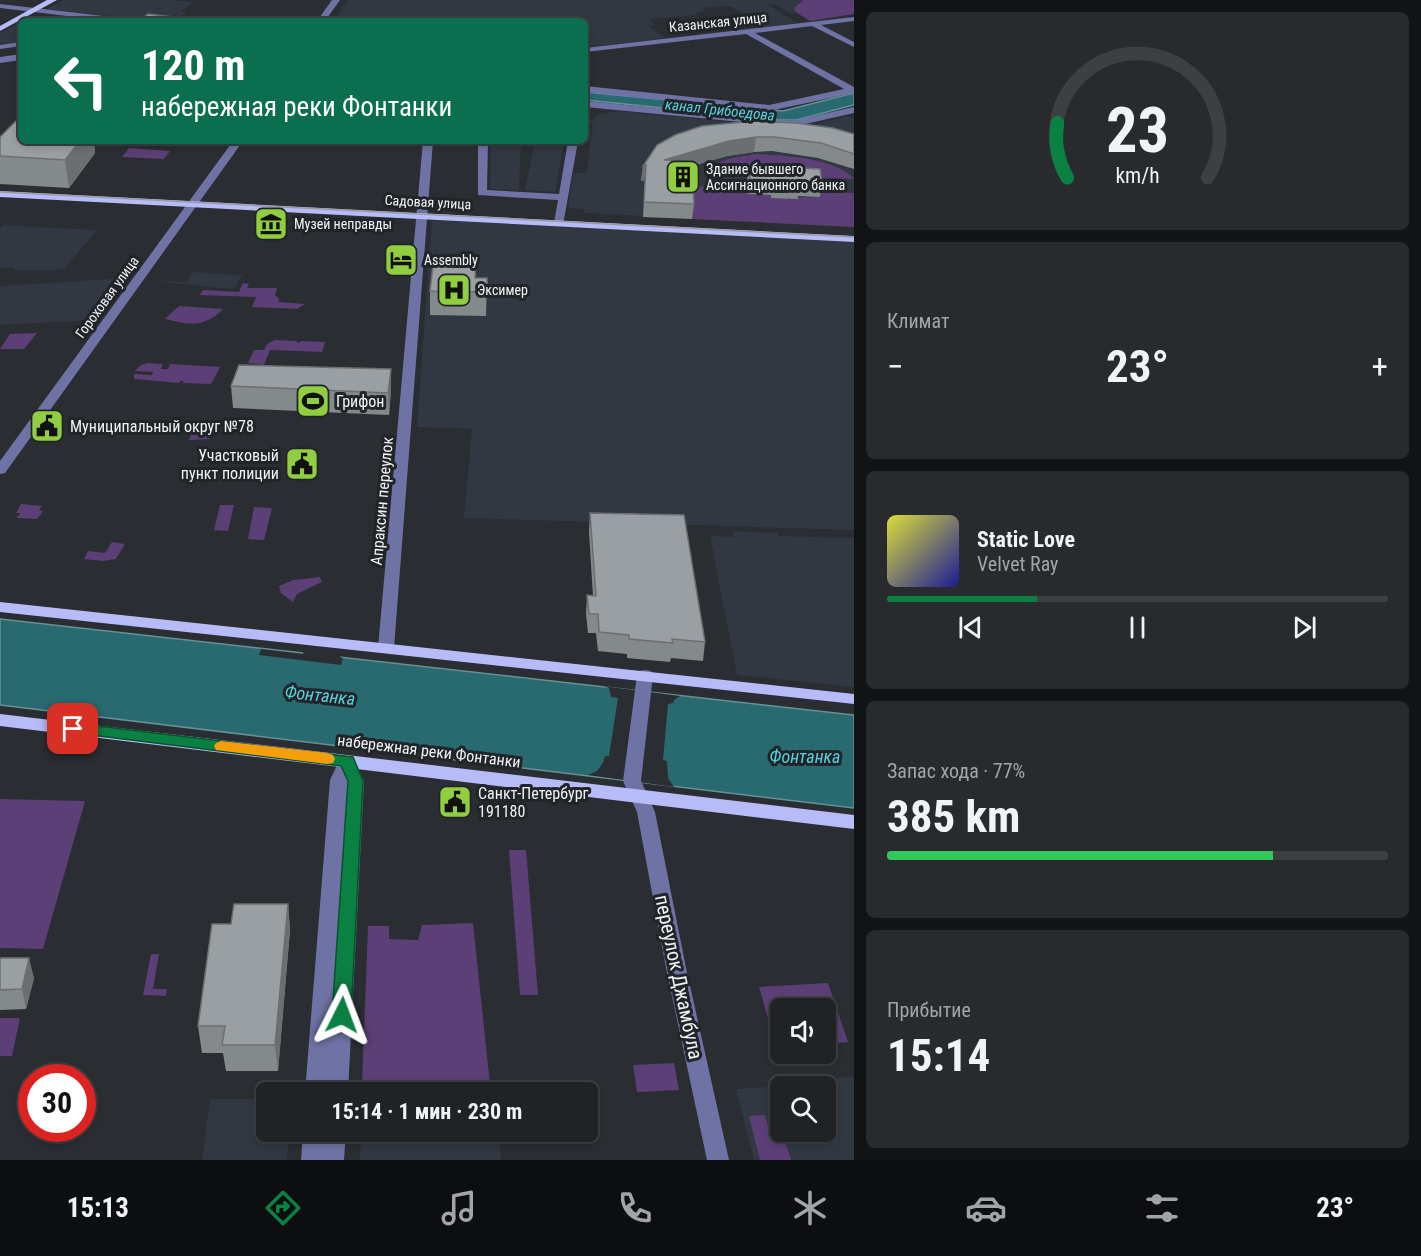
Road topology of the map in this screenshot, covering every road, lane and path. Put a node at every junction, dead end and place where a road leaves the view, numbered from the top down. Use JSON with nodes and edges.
{"nodes":[{"id":1,"x":53,"y":0,"type":"edge"},
{"id":2,"x":338,"y":0,"type":"edge"},
{"id":3,"x":0,"y":6,"type":"edge"},
{"id":4,"x":34,"y":10,"type":"junction"},
{"id":5,"x":20,"y":18,"type":"edge"},
{"id":6,"x":104,"y":18,"type":"edge"},
{"id":7,"x":325,"y":18,"type":"edge"},
{"id":8,"x":18,"y":19,"type":"edge"},
{"id":9,"x":854,"y":19,"type":"edge"},
{"id":10,"x":815,"y":25,"type":"junction"},
{"id":11,"x":0,"y":29,"type":"edge"},
{"id":12,"x":748,"y":32,"type":"junction"},
{"id":13,"x":18,"y":44,"type":"edge"},
{"id":14,"x":854,"y":45,"type":"edge"},
{"id":15,"x":0,"y":47,"type":"edge"},
{"id":16,"x":588,"y":50,"type":"edge"},
{"id":17,"x":18,"y":57,"type":"edge"},
{"id":18,"x":0,"y":60,"type":"edge"},
{"id":19,"x":588,"y":89,"type":"edge"},
{"id":20,"x":853,"y":90,"type":"edge"},
{"id":21,"x":588,"y":104,"type":"edge"},
{"id":22,"x":854,"y":110,"type":"edge"},
{"id":23,"x":231,"y":144,"type":"edge"},
{"id":24,"x":236,"y":144,"type":"edge"},
{"id":25,"x":428,"y":144,"type":"edge"},
{"id":26,"x":483,"y":144,"type":"edge"},
{"id":27,"x":572,"y":144,"type":"edge"},
{"id":28,"x":0,"y":188,"type":"edge"},
{"id":29,"x":0,"y":194,"type":"edge"},
{"id":30,"x":563,"y":197,"type":"junction"},
{"id":31,"x":191,"y":201,"type":"junction"},
{"id":32,"x":422,"y":213,"type":"junction"},
{"id":33,"x":559,"y":220,"type":"junction"},
{"id":34,"x":854,"y":232,"type":"edge"},
{"id":35,"x":854,"y":239,"type":"edge"},
{"id":36,"x":0,"y":453,"type":"edge"},
{"id":37,"x":0,"y":470,"type":"edge"},
{"id":38,"x":0,"y":607,"type":"edge"},
{"id":39,"x":386,"y":648,"type":"junction"},
{"id":40,"x":644,"y":684,"type":"junction"},
{"id":41,"x":854,"y":699,"type":"edge"},
{"id":42,"x":0,"y":720,"type":"edge"},
{"id":43,"x":347,"y":761,"type":"junction"},
{"id":44,"x":635,"y":788,"type":"junction"},
{"id":45,"x":854,"y":822,"type":"edge"},
{"id":46,"x":317,"y":1082,"type":"edge"},
{"id":47,"x":338,"y":1082,"type":"edge"},
{"id":48,"x":313,"y":1142,"type":"edge"},
{"id":49,"x":334,"y":1142,"type":"edge"},
{"id":50,"x":312,"y":1160,"type":"edge"},
{"id":51,"x":333,"y":1160,"type":"edge"},
{"id":52,"x":718,"y":1160,"type":"edge"}],
"edges":[{"from":1,"to":4,"type":"main road"},
{"from":2,"to":7,"type":"street"},
{"from":3,"to":4,"type":"street"},
{"from":4,"to":5,"type":"main road"},
{"from":4,"to":6,"type":"street"},
{"from":8,"to":11,"type":"main road"},
{"from":9,"to":10,"type":"street","name":"Казанская улица"},
{"from":10,"to":12,"type":"street","name":"Казанская улица"},
{"from":10,"to":14,"type":"street"},
{"from":12,"to":16,"type":"street","name":"Казанская улица"},
{"from":12,"to":20,"type":"street"},
{"from":13,"to":15,"type":"street"},
{"from":17,"to":18,"type":"street"},
{"from":19,"to":20,"type":"street"},
{"from":21,"to":22,"type":"street"},
{"from":23,"to":31,"type":"street","name":"Гороховая улица"},
{"from":24,"to":31,"type":"street","name":"Гороховая улица"},
{"from":25,"to":32,"type":"street","name":"Апраксин переулок"},
{"from":26,"to":30,"type":"street"},
{"from":27,"to":30,"type":"street"},
{"from":28,"to":31,"type":"main road","name":"Садовая улица"},
{"from":29,"to":31,"type":"main road","name":"Садовая улица"},
{"from":30,"to":33,"type":"street"},
{"from":31,"to":32,"type":"main road","name":"Садовая улица"},
{"from":31,"to":36,"type":"street","name":"Гороховая улица"},
{"from":31,"to":37,"type":"street","name":"Гороховая улица"},
{"from":32,"to":33,"type":"main road","name":"Садовая улица"},
{"from":32,"to":39,"type":"street","name":"Апраксин переулок"},
{"from":33,"to":34,"type":"main road","name":"Садовая улица"},
{"from":33,"to":35,"type":"main road","name":"Садовая улица"},
{"from":38,"to":39,"type":"main road"},
{"from":39,"to":40,"type":"main road"},
{"from":40,"to":41,"type":"main road"},
{"from":40,"to":44,"type":"street"},
{"from":42,"to":43,"type":"main road","name":"набережная реки Фонтанки"},
{"from":43,"to":44,"type":"main road","name":"набережная реки Фонтанки"},
{"from":43,"to":46,"type":"street"},
{"from":43,"to":47,"type":"street"},
{"from":44,"to":45,"type":"main road","name":"набережная реки Фонтанки"},
{"from":44,"to":52,"type":"street","name":"переулок Джамбула"},
{"from":48,"to":50,"type":"street"},
{"from":49,"to":51,"type":"street"}]}
